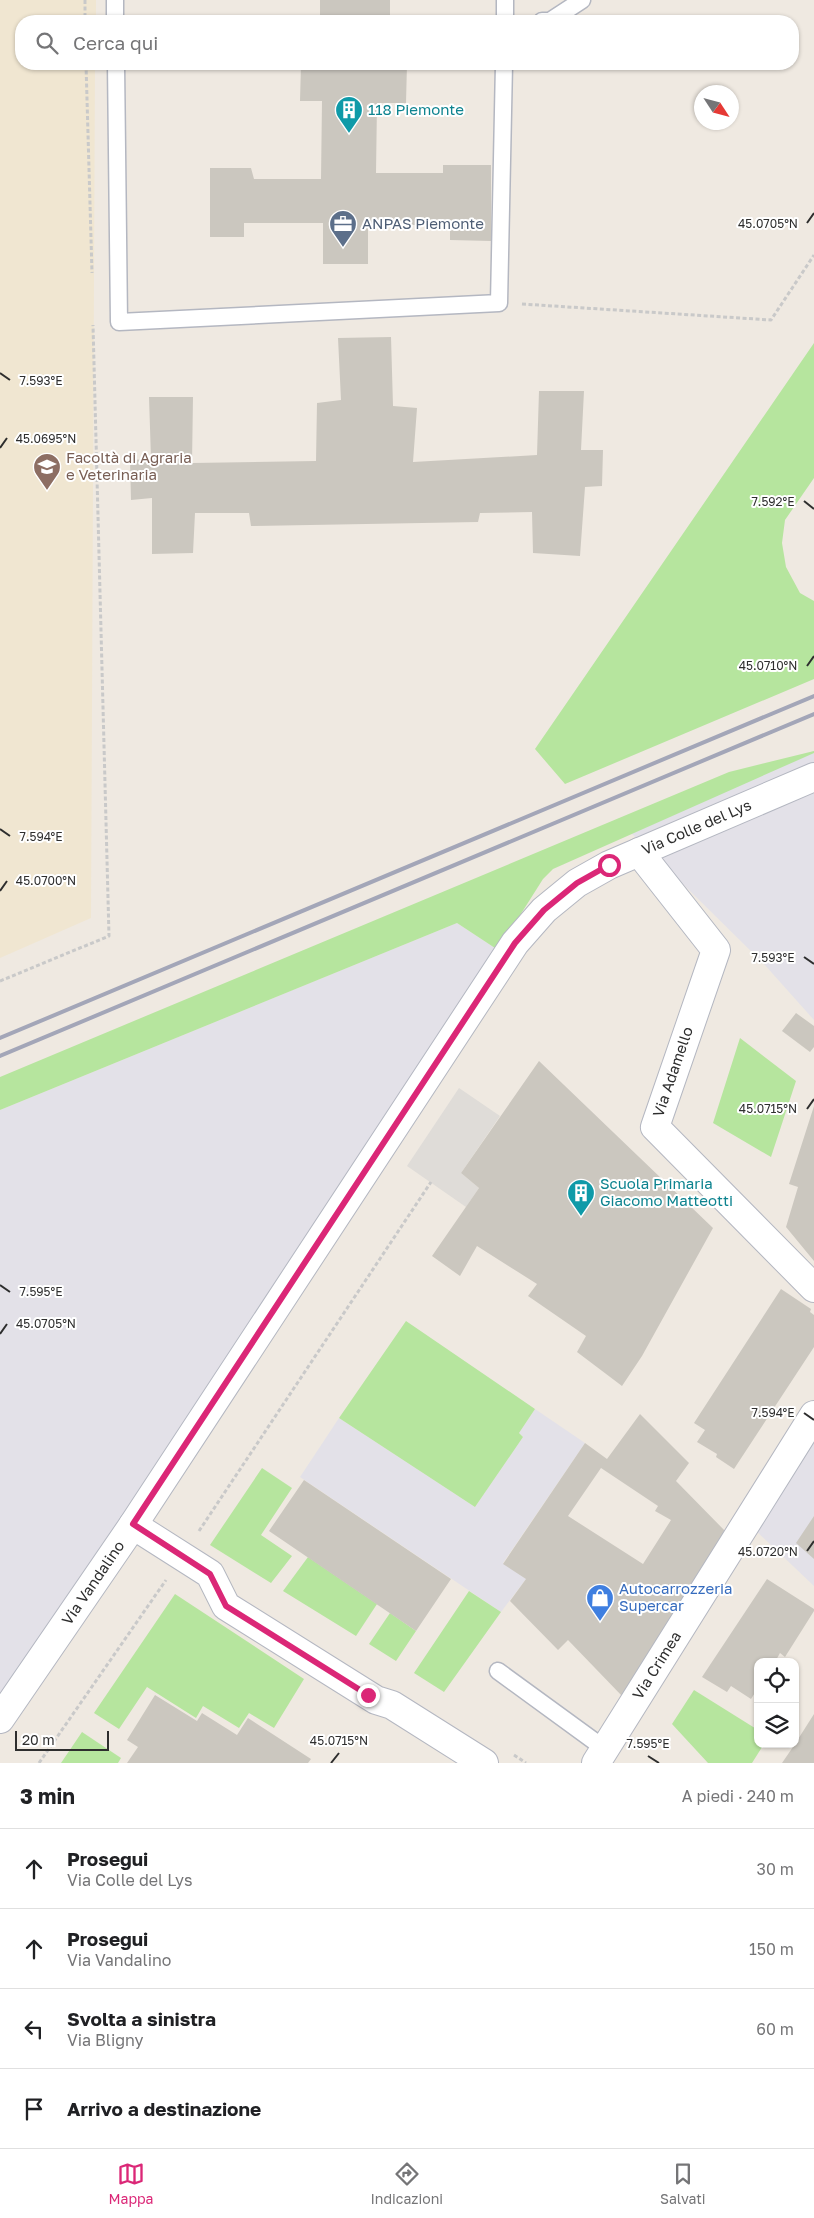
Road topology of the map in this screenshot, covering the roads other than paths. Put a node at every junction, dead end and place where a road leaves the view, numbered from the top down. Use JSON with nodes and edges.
{"nodes":[{"id":1,"x":115,"y":0,"type":"edge"},
{"id":2,"x":505,"y":0,"type":"edge"},
{"id":3,"x":582,"y":0,"type":"edge"},
{"id":4,"x":115,"y":15,"type":"edge"},
{"id":5,"x":505,"y":15,"type":"edge"},
{"id":6,"x":559,"y":15,"type":"edge"},
{"id":7,"x":116,"y":70,"type":"edge"},
{"id":8,"x":504,"y":70,"type":"edge"},
{"id":9,"x":814,"y":777,"type":"edge"},
{"id":10,"x":639,"y":852,"type":"junction"},
{"id":11,"x":515,"y":943,"type":"joint"},
{"id":12,"x":814,"y":1288,"type":"edge"},
{"id":13,"x":814,"y":1415,"type":"edge"},
{"id":14,"x":133,"y":1524,"type":"junction"},
{"id":15,"x":498,"y":1671,"type":"dead end"},
{"id":16,"x":0,"y":1719,"type":"edge"},
{"id":17,"x":601,"y":1756,"type":"edge"},
{"id":18,"x":484,"y":1763,"type":"edge"}],
"edges":[{"from":1,"to":4,"type":"lane"},
{"from":2,"to":5,"type":"lane"},
{"from":3,"to":6,"type":"lane"},
{"from":7,"to":8,"type":"lane"},
{"from":9,"to":10,"type":"street","name":"Via Colle del Lys"},
{"from":10,"to":11,"type":"street","name":"Via Colle del Lys"},
{"from":10,"to":12,"type":"street","name":"Via Adamello"},
{"from":11,"to":14,"type":"street","name":"Via Vandalino"},
{"from":13,"to":17,"type":"street","name":"Via Crimea"},
{"from":14,"to":16,"type":"street","name":"Via Vandalino"},
{"from":14,"to":18,"type":"street"},
{"from":15,"to":17,"type":"lane"}]}
